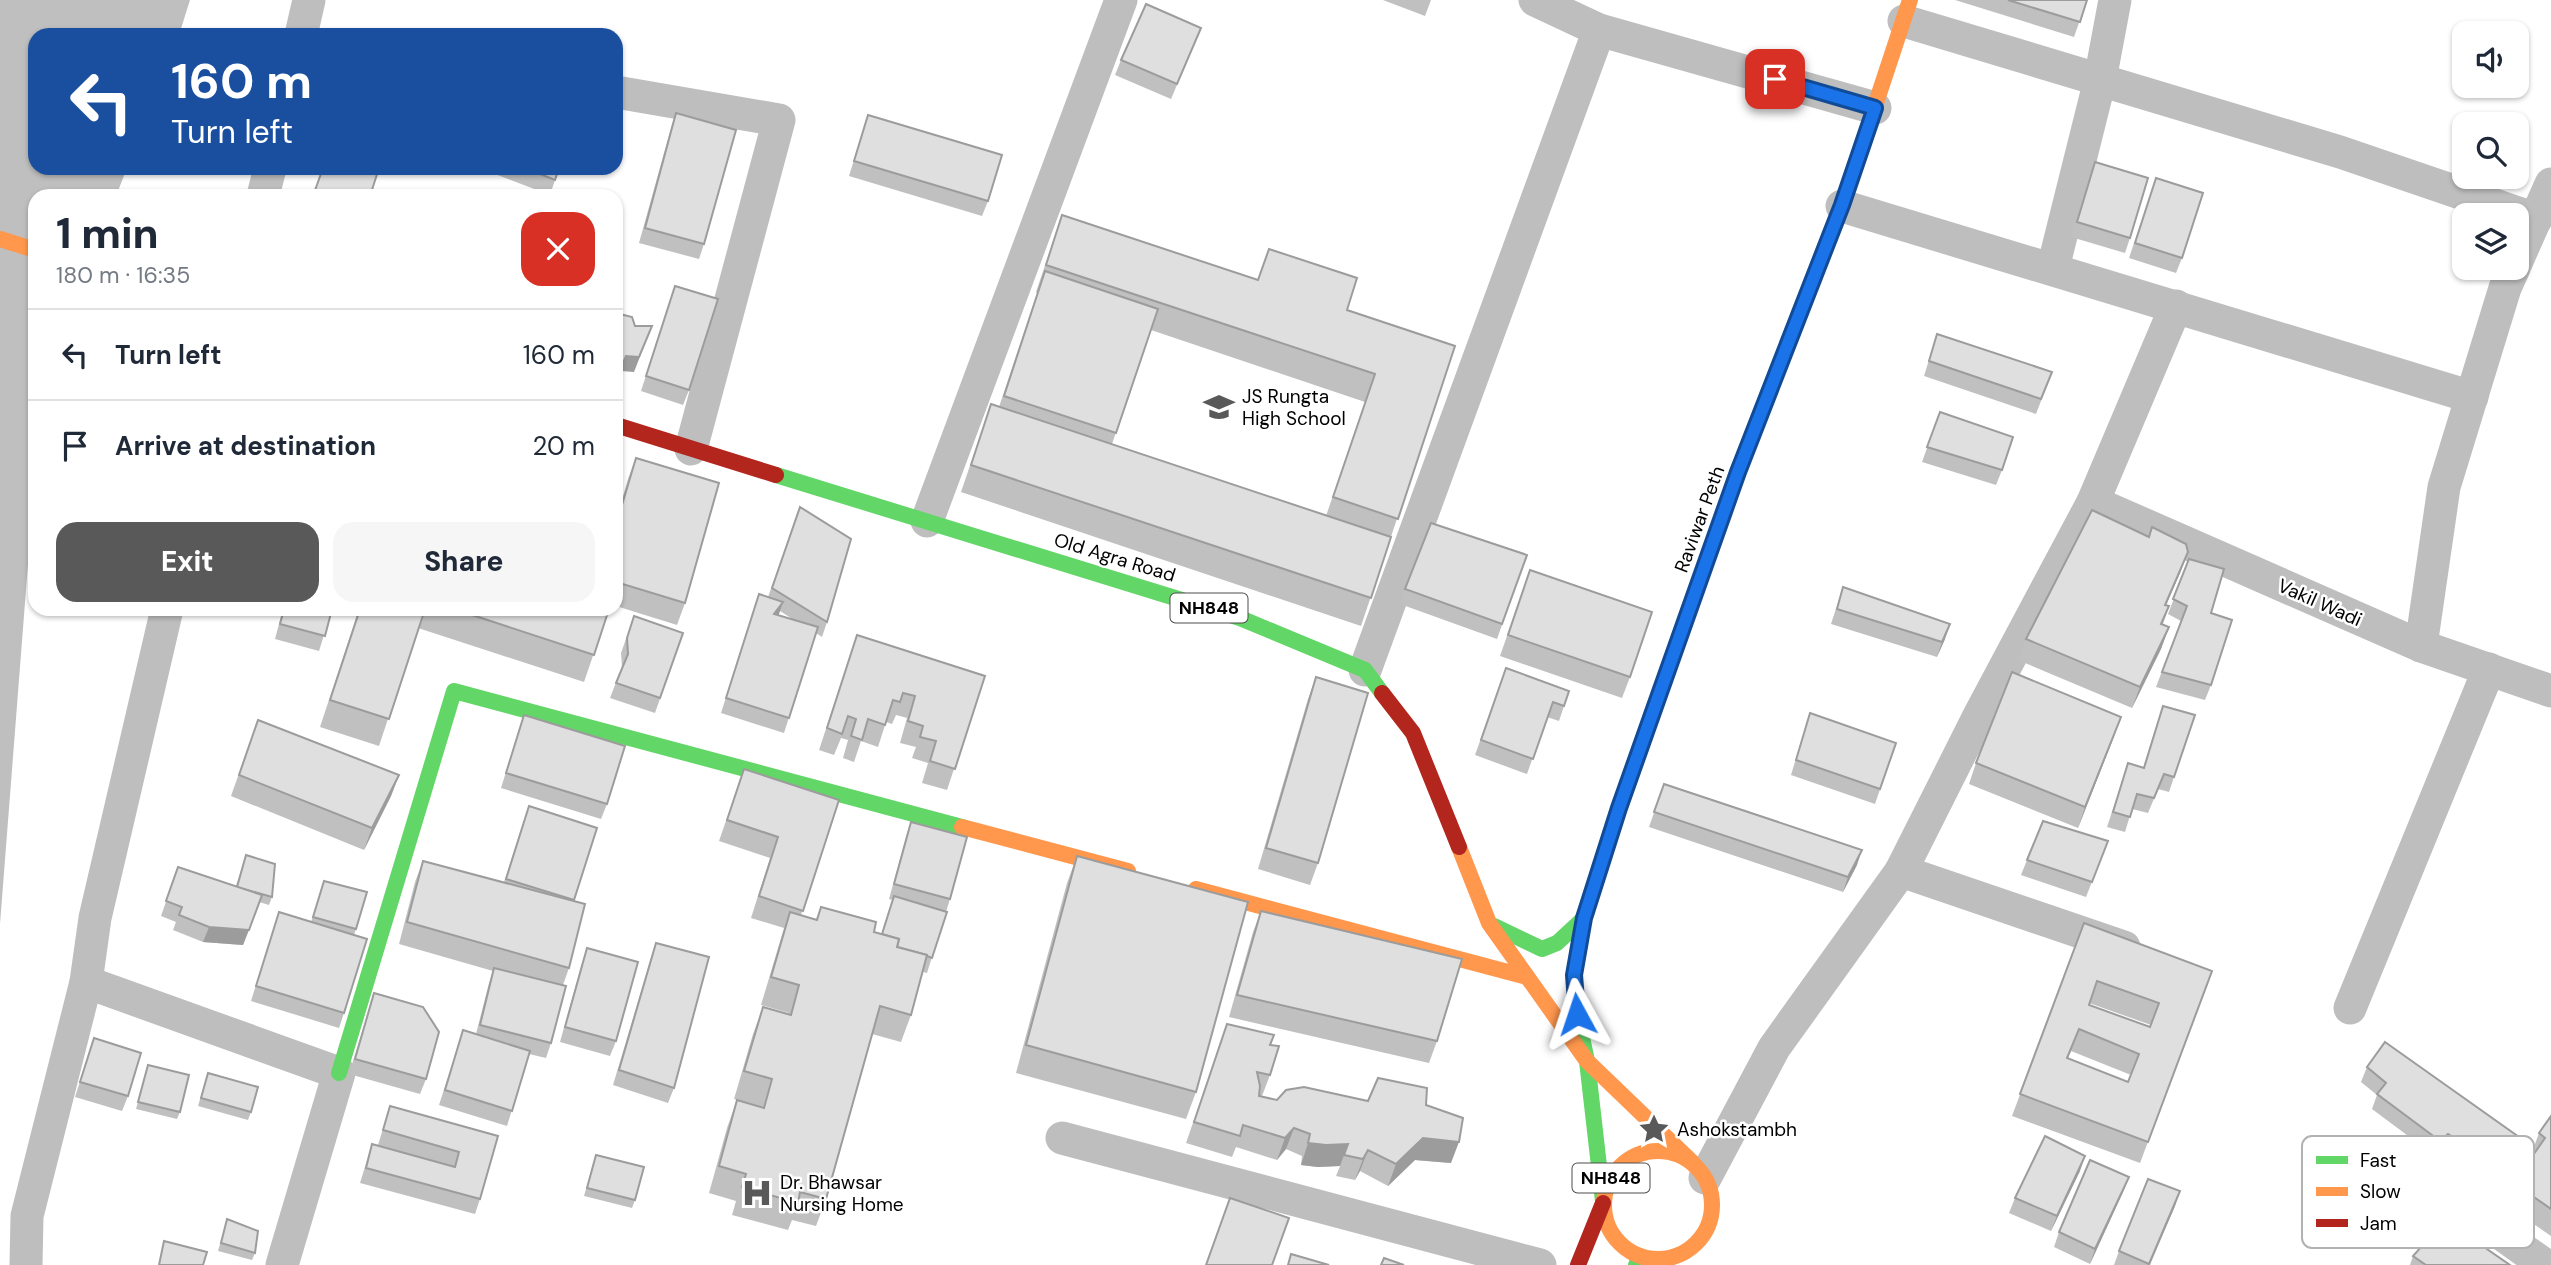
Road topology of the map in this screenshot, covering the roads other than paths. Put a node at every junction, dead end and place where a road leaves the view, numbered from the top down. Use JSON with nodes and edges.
{"nodes":[{"id":1,"x":309,"y":0,"type":"edge"},
{"id":2,"x":1121,"y":0,"type":"edge"},
{"id":3,"x":1535,"y":0,"type":"edge"},
{"id":4,"x":2115,"y":0,"type":"edge"},
{"id":5,"x":1907,"y":10,"type":"edge"},
{"id":6,"x":303,"y":28,"type":"edge"},
{"id":7,"x":1599,"y":30,"type":"junction"},
{"id":8,"x":2100,"y":80,"type":"junction"},
{"id":9,"x":623,"y":93,"type":"edge"},
{"id":10,"x":1875,"y":108,"type":"junction"},
{"id":11,"x":2551,"y":184,"type":"edge"},
{"id":12,"x":1842,"y":205,"type":"junction"},
{"id":13,"x":2536,"y":219,"type":"junction"},
{"id":14,"x":2529,"y":234,"type":"edge"},
{"id":15,"x":0,"y":239,"type":"edge"},
{"id":16,"x":28,"y":248,"type":"edge"},
{"id":17,"x":2053,"y":268,"type":"junction"},
{"id":18,"x":2508,"y":280,"type":"edge"},
{"id":19,"x":2176,"y":306,"type":"junction"},
{"id":20,"x":2472,"y":397,"type":"junction"},
{"id":21,"x":623,"y":427,"type":"edge"},
{"id":22,"x":691,"y":449,"type":"junction"},
{"id":23,"x":2093,"y":502,"type":"junction"},
{"id":24,"x":927,"y":521,"type":"junction"},
{"id":25,"x":165,"y":616,"type":"edge"},
{"id":26,"x":2421,"y":646,"type":"junction"},
{"id":27,"x":1365,"y":670,"type":"junction"},
{"id":28,"x":2489,"y":670,"type":"junction"},
{"id":29,"x":2551,"y":691,"type":"edge"},
{"id":30,"x":1901,"y":871,"type":"junction"},
{"id":31,"x":1138,"y":873,"type":"edge"},
{"id":32,"x":1178,"y":884,"type":"edge"},
{"id":33,"x":1584,"y":918,"type":"junction"},
{"id":34,"x":1489,"y":923,"type":"junction"},
{"id":35,"x":2144,"y":954,"type":"edge"},
{"id":36,"x":1527,"y":977,"type":"junction"},
{"id":37,"x":86,"y":982,"type":"junction"},
{"id":38,"x":2350,"y":1008,"type":"dead end"},
{"id":39,"x":1587,"y":1061,"type":"junction"},
{"id":40,"x":339,"y":1073,"type":"junction"},
{"id":41,"x":1062,"y":1138,"type":"dead end"},
{"id":42,"x":1699,"y":1170,"type":"junction"},
{"id":43,"x":1603,"y":1203,"type":"junction"},
{"id":44,"x":1693,"y":1246,"type":"junction"},
{"id":45,"x":2521,"y":1248,"type":"edge"},
{"id":46,"x":1640,"y":1262,"type":"edge"},
{"id":47,"x":26,"y":1265,"type":"edge"},
{"id":48,"x":282,"y":1265,"type":"edge"},
{"id":49,"x":1540,"y":1265,"type":"edge"},
{"id":50,"x":1578,"y":1265,"type":"edge"},
{"id":51,"x":1699,"y":1265,"type":"edge"},
{"id":52,"x":2545,"y":1265,"type":"edge"}],
"edges":[{"from":1,"to":6,"type":"street"},
{"from":2,"to":24,"type":"street"},
{"from":3,"to":7,"type":"street"},
{"from":4,"to":8,"type":"street"},
{"from":5,"to":8,"type":"street"},
{"from":5,"to":10,"type":"main road","name":"Raviwar Peth"},
{"from":7,"to":10,"type":"street"},
{"from":7,"to":27,"type":"street"},
{"from":8,"to":13,"type":"street"},
{"from":8,"to":17,"type":"street"},
{"from":9,"to":22,"type":"street"},
{"from":10,"to":12,"type":"main road","name":"Raviwar Peth"},
{"from":11,"to":13,"type":"street"},
{"from":12,"to":17,"type":"street"},
{"from":12,"to":33,"type":"main road","name":"Raviwar Peth"},
{"from":13,"to":14,"type":"street"},
{"from":15,"to":16,"type":"main road"},
{"from":17,"to":19,"type":"street"},
{"from":18,"to":20,"type":"street"},
{"from":19,"to":20,"type":"street"},
{"from":19,"to":23,"type":"street"},
{"from":20,"to":26,"type":"street"},
{"from":21,"to":22,"type":"main road","name":"Old Agra Road","number":"NH848"},
{"from":22,"to":24,"type":"main road","name":"Old Agra Road","number":"NH848"},
{"from":23,"to":26,"type":"street","name":"Vakil Wadi"},
{"from":23,"to":30,"type":"street"},
{"from":24,"to":27,"type":"main road","name":"Old Agra Road","number":"NH848"},
{"from":25,"to":37,"type":"street"},
{"from":26,"to":28,"type":"street","name":"Vakil Wadi"},
{"from":27,"to":34,"type":"main road","number":"NH848"},
{"from":28,"to":29,"type":"street","name":"Vakil Wadi"},
{"from":28,"to":38,"type":"street"},
{"from":30,"to":35,"type":"street"},
{"from":30,"to":42,"type":"street"},
{"from":31,"to":40,"type":"main road"},
{"from":32,"to":36,"type":"main road"},
{"from":33,"to":34,"type":"main road"},
{"from":33,"to":39,"type":"main road","name":"Raviwar Peth"},
{"from":34,"to":36,"type":"main road","number":"NH848"},
{"from":36,"to":39,"type":"main road","number":"NH848"},
{"from":37,"to":40,"type":"street"},
{"from":37,"to":47,"type":"street"},
{"from":39,"to":42,"type":"main road","number":"NH848"},
{"from":39,"to":43,"type":"main road","number":"NH848"},
{"from":40,"to":48,"type":"street"},
{"from":41,"to":49,"type":"street"},
{"from":42,"to":43,"type":"main road","number":"NH848"},
{"from":42,"to":44,"type":"main road"},
{"from":43,"to":46,"type":"main road","number":"NH848"},
{"from":43,"to":50,"type":"main road"},
{"from":44,"to":46,"type":"main road","number":"NH848"},
{"from":44,"to":51,"type":"main road"},
{"from":45,"to":52,"type":"street"}]}
